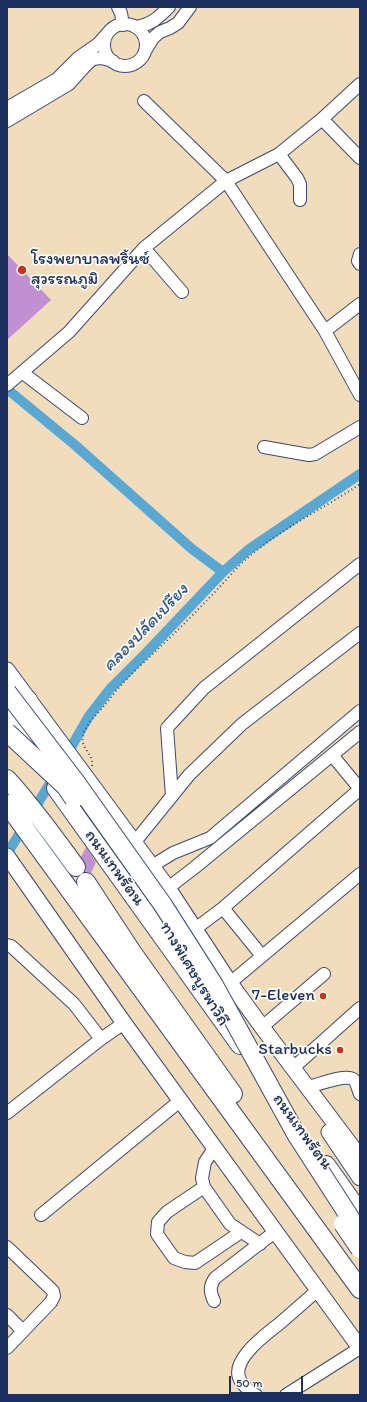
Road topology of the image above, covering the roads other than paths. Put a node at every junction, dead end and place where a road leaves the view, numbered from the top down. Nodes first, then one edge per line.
1 (118, 7) edge
2 (190, 7) edge
3 (166, 10) edge
4 (178, 22) junction
5 (123, 24) junction
6 (135, 27) junction
7 (108, 33) junction
8 (144, 53) junction
9 (113, 61) junction
10 (360, 84) edge
11 (144, 101) dead end
12 (7, 108) edge
13 (322, 119) junction
14 (7, 121) edge
15 (279, 154) junction
16 (360, 158) edge
17 (226, 181) junction
18 (300, 200) dead end
19 (144, 248) junction
20 (360, 254) edge
21 (360, 264) edge
22 (182, 292) dead end
23 (360, 304) edge
24 (325, 332) junction
25 (23, 372) junction
26 (7, 385) edge
27 (360, 395) edge
28 (82, 418) dead end
29 (360, 427) edge
30 (264, 447) dead end
31 (360, 564) edge
32 (360, 633) edge
33 (7, 670) edge
34 (7, 683) edge
35 (7, 692) edge
36 (28, 700) junction
37 (360, 711) edge
38 (7, 712) edge
39 (7, 719) edge
40 (7, 732) edge
41 (360, 732) edge
42 (332, 755) junction
43 (7, 779) edge
44 (61, 788) junction
45 (360, 789) edge
46 (172, 796) junction
47 (8, 804) edge
48 (134, 843) junction
49 (10, 860) edge
50 (152, 866) junction
51 (360, 874) edge
52 (168, 888) junction
53 (223, 908) junction
54 (194, 929) junction
55 (7, 945) edge
56 (262, 956) junction
57 (324, 974) dead end
58 (230, 983) junction
59 (360, 1008) edge
60 (124, 1023) junction
61 (262, 1027) junction
62 (101, 1039) junction
63 (293, 1068) junction
64 (307, 1087) junction
65 (360, 1094) edge
66 (182, 1100) junction
67 (7, 1113) edge
68 (215, 1146) junction
69 (360, 1157) edge
70 (360, 1178) edge
71 (204, 1187) junction
72 (360, 1214) edge
73 (41, 1215) dead end
74 (276, 1231) junction
75 (241, 1232) junction
76 (360, 1233) edge
77 (260, 1244) junction
78 (7, 1247) edge
79 (360, 1249) edge
80 (360, 1275) edge
81 (360, 1289) edge
82 (318, 1290) junction
83 (214, 1301) dead end
84 (333, 1309) junction
85 (7, 1315) edge
86 (23, 1331) junction
87 (360, 1338) edge
88 (7, 1348) edge
89 (360, 1348) edge
90 (256, 1395) edge
91 (286, 1395) edge

1 - 5 street
2 - 4 street
3 - 4 street
3 - 6 street
4 - 8 street
5 - 6 street
5 - 7 street
6 - 8 street
7 - 9 street
7 - 12 street
8 - 9 street
9 - 14 street
10 - 13 street
11 - 17 street
13 - 15 street
13 - 16 street
15 - 17 street
15 - 18 street
17 - 19 street
17 - 24 street
19 - 22 street
19 - 25 street
20 - 21 street
23 - 24 street
24 - 27 street
25 - 26 street
25 - 28 street
29 - 30 street
31 - 46 street
32 - 46 street
33 - 36 main road, ถนนเทพรัตน
34 - 36 highway
35 - 76 highway, bridge
36 - 48 main road, ถนนเทพรัตน
37 - 50 street
38 - 44 highway, ทางพิเศษบูรพาวิถี, bridge
39 - 44 highway, ถนนเทพรัตน, bridge
40 - 44 highway, bridge
41 - 42 street
42 - 45 street
42 - 52 street
43 - 80 highway, ทางพิเศษบูรพาวิถี
44 - 72 highway, ถนนเทพรัตน
44 - 79 highway, ทางพิเศษบูรพาวิถี, bridge
45 - 53 street
46 - 48 street
47 - 81 highway
48 - 50 main road, ถนนเทพรัตน
49 - 60 main road
50 - 52 main road, ถนนเทพรัตน
51 - 56 street
52 - 54 main road, ถนนเทพรัตน
53 - 54 street
53 - 56 street
54 - 58 main road, ถนนเทพรัตน
55 - 62 street
56 - 58 street
57 - 61 street
58 - 61 main road, ถนนเทพรัตน
59 - 63 street
60 - 62 street
60 - 66 main road
61 - 63 main road, ถนนเทพรัตน
62 - 67 street
63 - 64 main road, ถนนเทพรัตน
64 - 65 street
64 - 69 main road, ถนนเทพรัตน
64 - 70 main road
66 - 68 main road
66 - 73 street
68 - 71 street
68 - 74 main road
71 - 75 street
71 - 75 street
74 - 77 street
74 - 82 main road
75 - 77 street
77 - 83 street
78 - 86 street
82 - 84 main road
82 - 90 street
84 - 87 main road
84 - 89 main road
85 - 86 street
86 - 88 street
89 - 91 street

